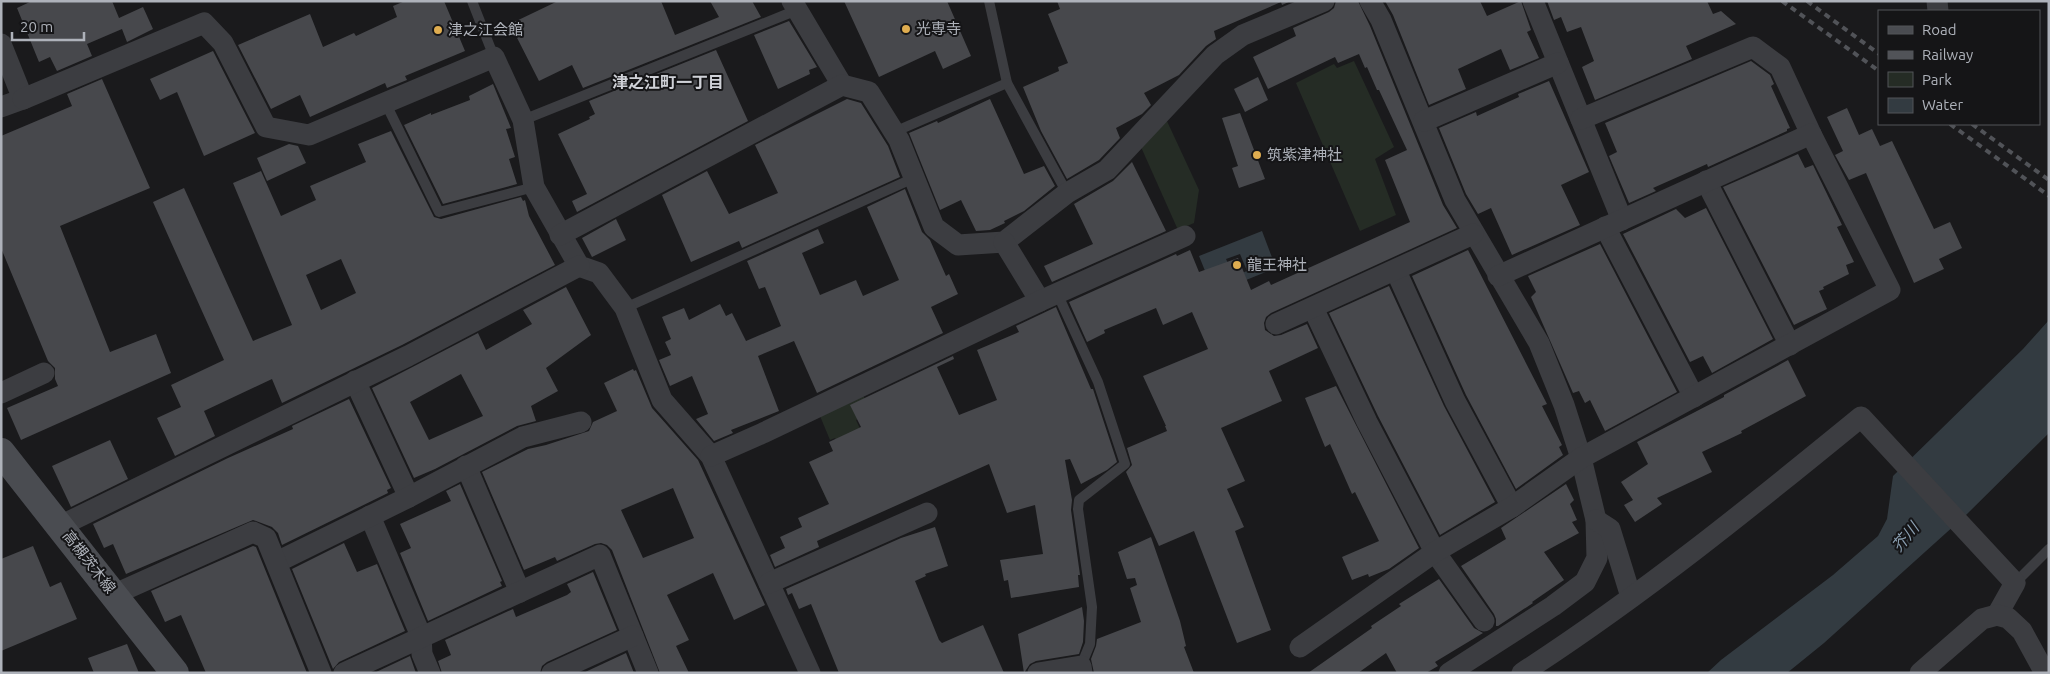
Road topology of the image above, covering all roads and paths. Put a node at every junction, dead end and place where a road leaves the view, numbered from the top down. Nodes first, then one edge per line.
1 (472, 1) edge
2 (989, 1) edge
3 (1324, 1) edge
4 (1370, 1) edge
5 (1533, 1) edge
6 (795, 6) edge
7 (1, 44) edge
8 (494, 57) junction
9 (1558, 63) junction
10 (1007, 83) junction
11 (842, 85) junction
12 (23, 99) junction
13 (386, 104) junction
14 (1, 107) edge
15 (1581, 119) junction
16 (523, 120) junction
17 (1424, 121) junction
18 (894, 132) junction
19 (1811, 134) junction
20 (914, 178) junction
21 (1706, 181) junction
22 (534, 187) junction
23 (1067, 193) junction
24 (1614, 223) junction
25 (1474, 234) junction
26 (560, 235) junction
27 (1185, 236) dead end
28 (1004, 242) junction
29 (579, 266) junction
30 (1396, 271) junction
31 (1498, 276) junction
32 (1048, 297) junction
33 (625, 308) junction
34 (1313, 308) junction
35 (1276, 324) dead end
36 (1790, 344) junction
37 (44, 374) dead end
38 (355, 382) junction
39 (1, 393) edge
40 (1694, 397) junction
41 (581, 422) dead end
42 (1, 452) edge
43 (711, 456) junction
44 (1581, 458) junction
45 (466, 466) junction
46 (409, 497) junction
47 (1512, 507) junction
48 (927, 513) dead end
49 (370, 516) junction
50 (1596, 520) junction
51 (60, 526) junction
52 (2049, 549) edge
53 (1435, 552) junction
54 (277, 562) junction
55 (2009, 577) junction
56 (769, 583) junction
57 (520, 592) junction
58 (115, 594) junction
59 (1631, 597) junction
60 (1997, 615) junction
61 (1484, 622) dead end
62 (421, 636) junction
63 (633, 636) junction
64 (1300, 647) dead end
65 (1081, 670) edge
66 (175, 673) edge
67 (321, 673) edge
68 (344, 673) edge
69 (430, 673) edge
70 (552, 673) edge
71 (648, 673) edge
72 (810, 673) edge
73 (1038, 673) edge
74 (1449, 673) edge
75 (1522, 673) edge
76 (1920, 673) edge
77 (2045, 673) edge

1 - 8 lane
2 - 10 lane
3 - 23 street
4 - 17 street
5 - 9 street
6 - 11 street
6 - 16 lane
7 - 12 street
8 - 13 street
8 - 16 street
9 - 15 street
9 - 17 street
10 - 18 lane
10 - 23 lane
11 - 18 street
11 - 26 street
12 - 13 street
12 - 14 street
13 - 22 lane
15 - 19 street
15 - 24 street
16 - 22 street
17 - 25 street
18 - 20 street
19 - 21 street
19 - 36 street
20 - 28 street
20 - 33 lane
21 - 24 street
21 - 36 street
22 - 26 street
23 - 28 street
24 - 31 street
24 - 40 street
25 - 30 street
25 - 31 street
26 - 29 street
27 - 32 street
28 - 32 street
29 - 33 street
29 - 38 street
30 - 34 street
30 - 47 street
31 - 44 street
32 - 43 street
32 - 65 lane
33 - 43 street
34 - 35 street
34 - 53 street
36 - 40 street
37 - 39 street
38 - 46 street
38 - 51 street
40 - 44 street
41 - 45 street
42 - 51 main road, 高槻茨木線
43 - 56 street
44 - 47 street
44 - 50 street
45 - 46 street
45 - 57 street
46 - 49 street
47 - 53 street
48 - 56 street
49 - 54 street
49 - 62 street
50 - 59 street
50 - 74 street
51 - 58 main road, 高槻茨木線
52 - 55 lane
53 - 61 street
53 - 64 street
54 - 58 street
54 - 67 street
55 - 59 street
55 - 60 street
56 - 72 street
57 - 62 street
57 - 63 street
58 - 66 main road, 高槻茨木線
59 - 75 street
60 - 76 street
60 - 77 street
62 - 68 street
62 - 69 street
63 - 70 street
63 - 71 street
65 - 73 street

